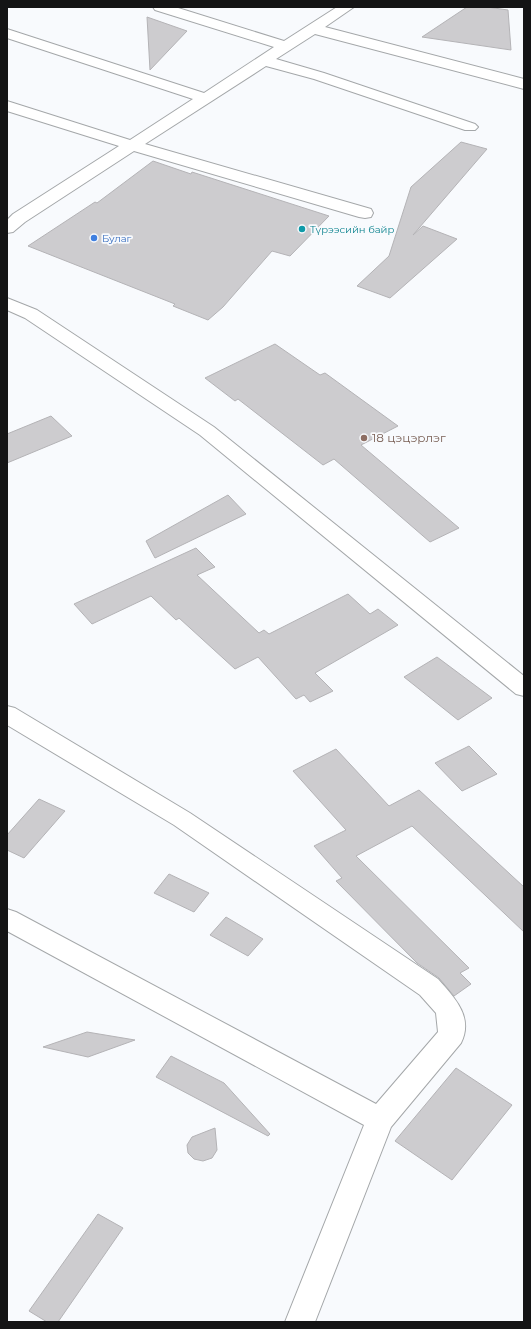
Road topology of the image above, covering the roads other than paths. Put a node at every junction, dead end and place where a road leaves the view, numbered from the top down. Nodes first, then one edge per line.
1 (160, 7) edge
2 (347, 7) edge
3 (314, 29) junction
4 (7, 33) edge
5 (285, 46) junction
6 (263, 60) junction
7 (524, 84) edge
8 (205, 98) junction
9 (7, 106) edge
10 (470, 128) dead end
11 (131, 146) junction
12 (365, 213) dead end
13 (11, 219) edge
14 (7, 303) edge
15 (524, 688) edge
16 (7, 714) edge
17 (7, 919) edge
18 (380, 1120) junction
19 (300, 1322) edge

1 - 5 street
2 - 3 street
3 - 5 street
3 - 7 street
4 - 8 street
5 - 6 street
6 - 8 street
6 - 10 street
8 - 11 street
9 - 11 street
11 - 12 street
11 - 13 street
14 - 15 street
16 - 18 street
17 - 18 street
18 - 19 street

